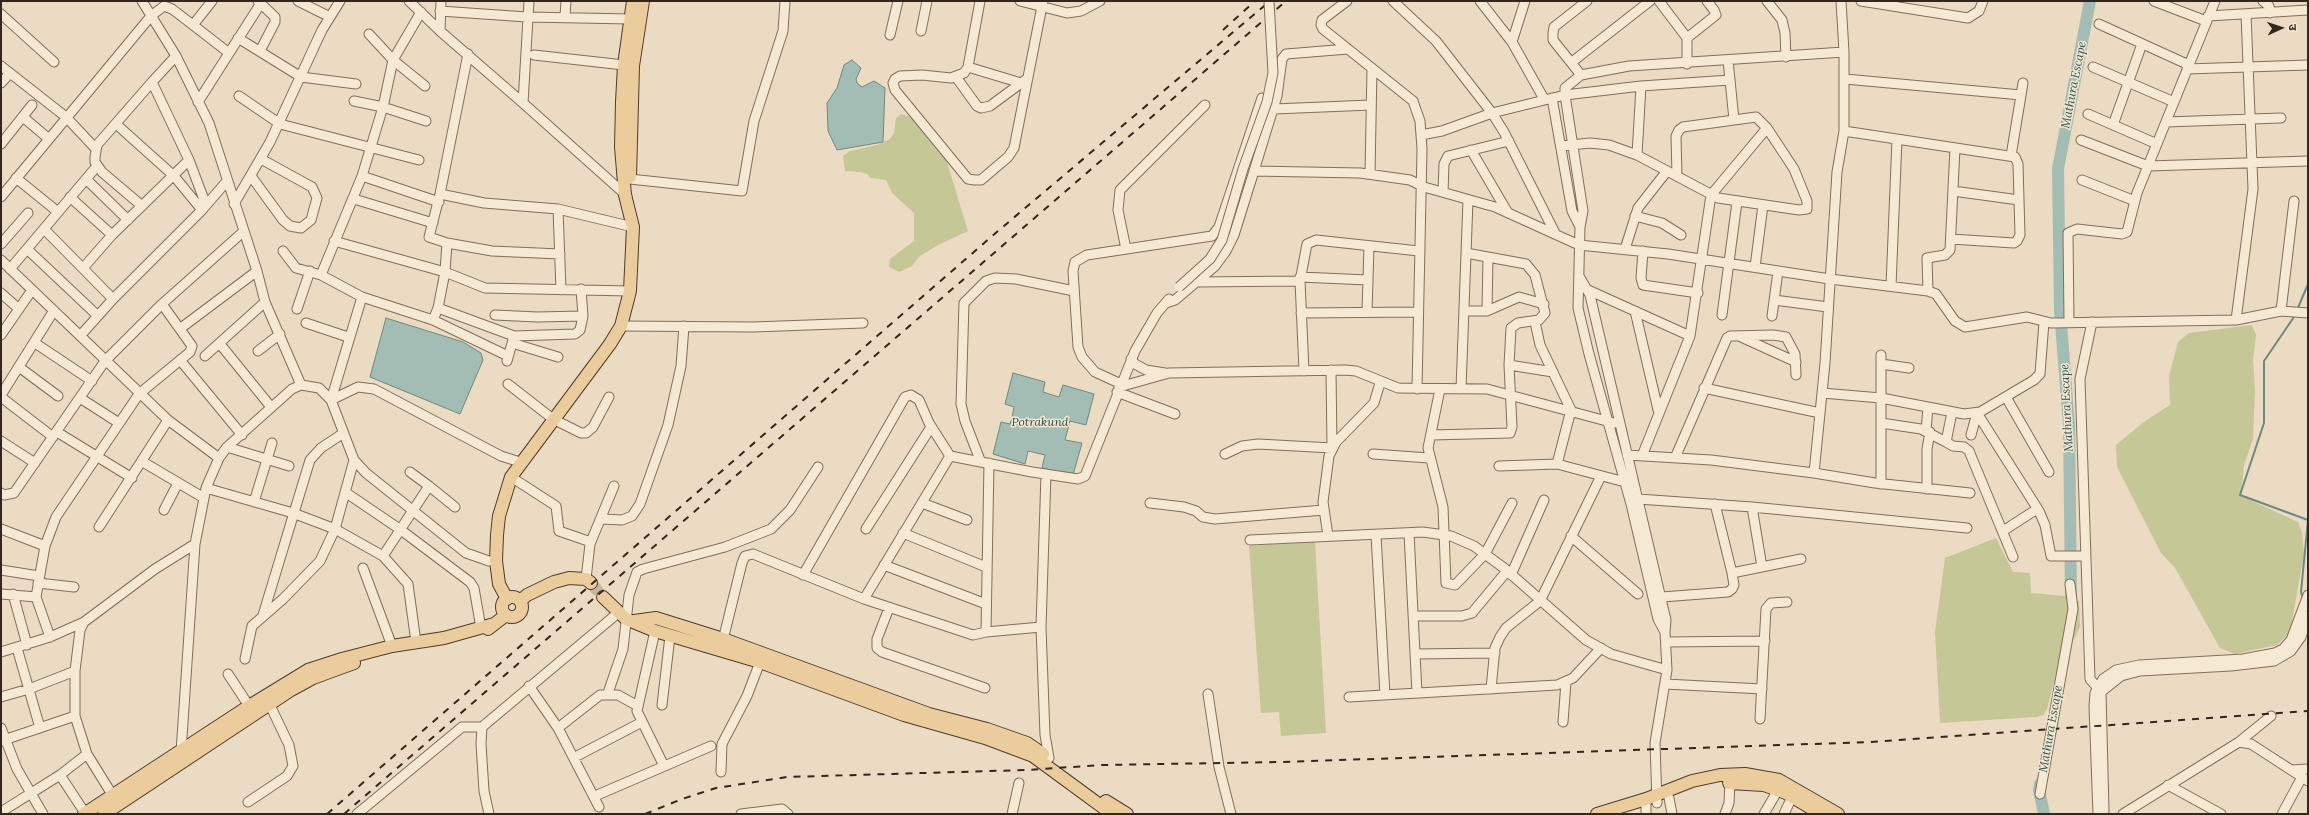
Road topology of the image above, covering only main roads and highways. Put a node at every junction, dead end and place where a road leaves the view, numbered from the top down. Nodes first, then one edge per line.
1 (633, 1) edge
2 (643, 1) edge
3 (628, 197) junction
4 (588, 581) tunnel mouth
5 (603, 597) tunnel mouth
6 (507, 599) junction
7 (520, 601) junction
8 (506, 615) junction
9 (626, 618) junction
10 (494, 624) junction
11 (1650, 804) edge
12 (84, 814) edge
13 (105, 814) edge
14 (1112, 814) edge
15 (1127, 814) edge
16 (1597, 814) edge
17 (1623, 814) edge
18 (1821, 814) edge
19 (1838, 814) edge

1 - 3 main road
2 - 3 main road
3 - 6 main road
4 - 7 main road
5 - 9 main road
6 - 7 main road
6 - 8 main road
7 - 8 main road
8 - 10 main road
9 - 14 main road
9 - 15 main road
10 - 12 main road
10 - 13 main road
11 - 16 main road
11 - 17 main road
11 - 18 main road
11 - 19 main road

